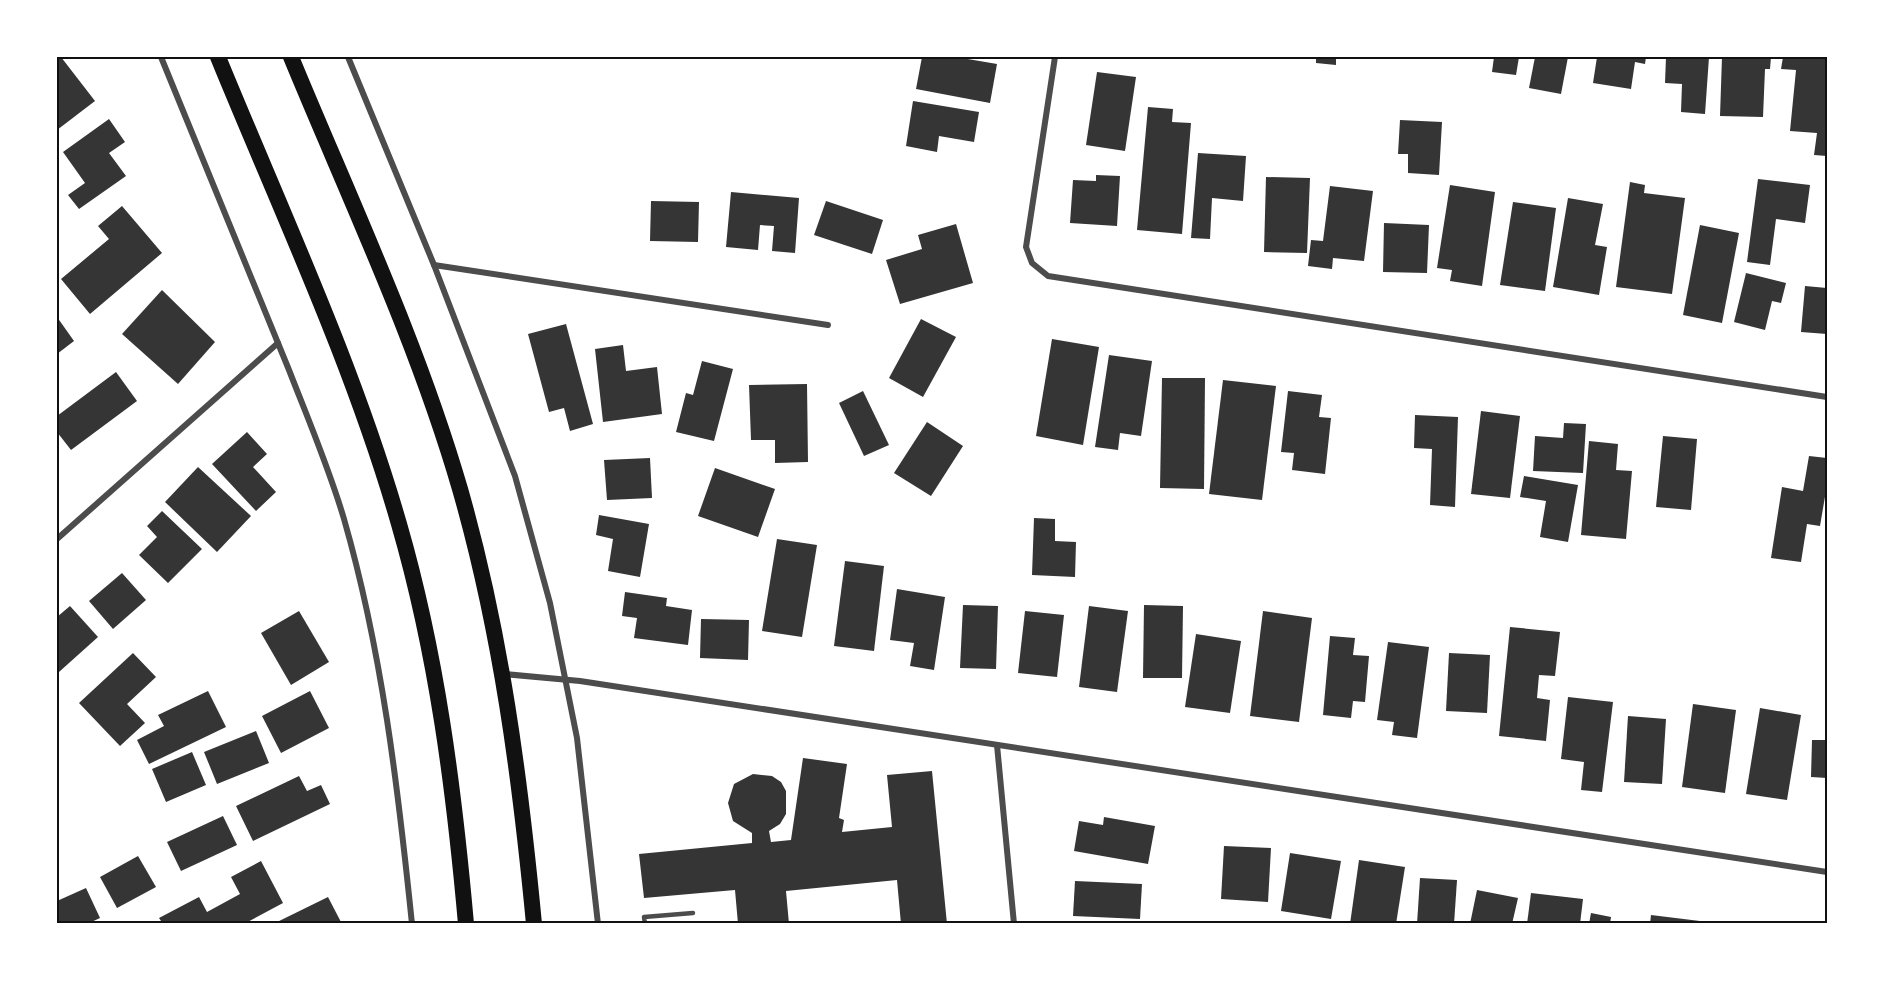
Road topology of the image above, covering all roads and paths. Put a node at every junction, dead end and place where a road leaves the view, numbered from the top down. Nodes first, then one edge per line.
1 (161, 57) edge
2 (218, 57) edge
3 (291, 57) edge
4 (348, 57) edge
5 (1055, 57) edge
6 (434, 265) junction
7 (828, 325) dead end
8 (278, 343) junction
9 (1827, 397) edge
10 (57, 539) edge
11 (503, 674) junction
12 (565, 679) junction
13 (997, 745) junction
14 (1827, 872) edge
15 (693, 913) dead end
16 (412, 924) edge
17 (466, 924) edge
18 (534, 924) edge
19 (598, 924) edge
20 (645, 924) edge
21 (1014, 924) edge

1 - 8 street
2 - 17 highway
3 - 11 highway
4 - 6 street
5 - 9 street
6 - 7 street
6 - 12 street
8 - 10 street
8 - 16 street
11 - 12 street
11 - 18 highway
12 - 13 street
12 - 19 street
13 - 14 street
13 - 21 street
15 - 20 lane

